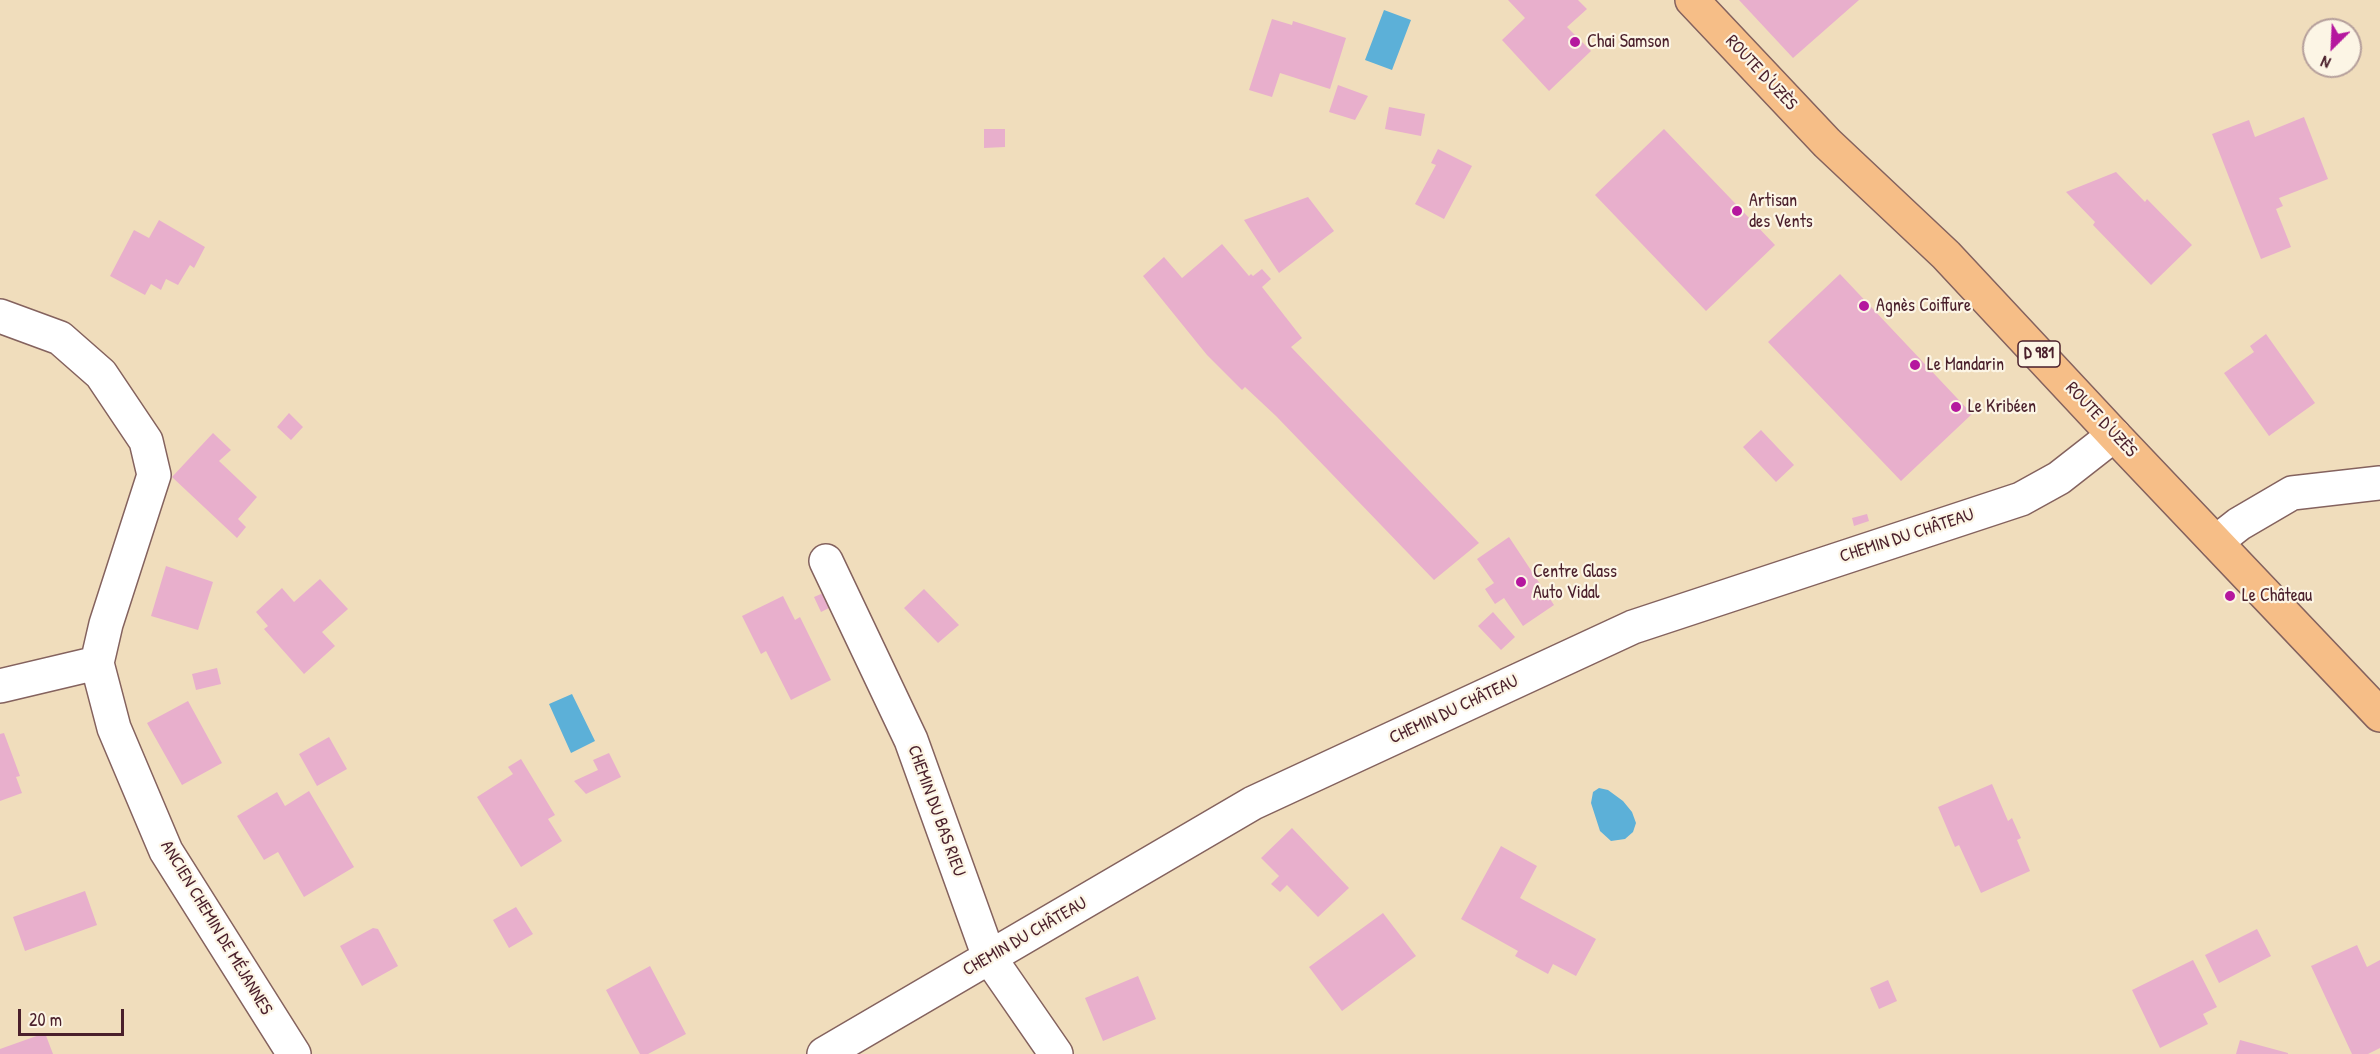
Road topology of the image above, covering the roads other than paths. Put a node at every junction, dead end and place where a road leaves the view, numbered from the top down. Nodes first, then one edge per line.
1 (1692, 0) edge
2 (0, 316) edge
3 (2114, 435) junction
4 (2380, 483) edge
5 (2216, 542) junction
6 (826, 561) dead end
7 (97, 663) junction
8 (0, 686) edge
9 (2380, 715) edge
10 (989, 957) junction
11 (294, 1054) edge
12 (825, 1054) edge
13 (1056, 1054) edge

1 - 3 main road, ROUTE D'UZÈS / D 981
2 - 7 street, ANCIEN CHEMIN DE MÉJANNES
3 - 5 main road, ROUTE D'UZÈS / D 981
3 - 10 street, CHEMIN DU CHÂTEAU
4 - 5 street
5 - 9 main road, ROUTE D'UZÈS / D 981
6 - 10 street, CHEMIN DU BAS RIEU
7 - 8 street
7 - 11 street, ANCIEN CHEMIN DE MÉJANNES
10 - 12 street, CHEMIN DU CHÂTEAU
10 - 13 street, CHEMIN DU BAS RIEU

